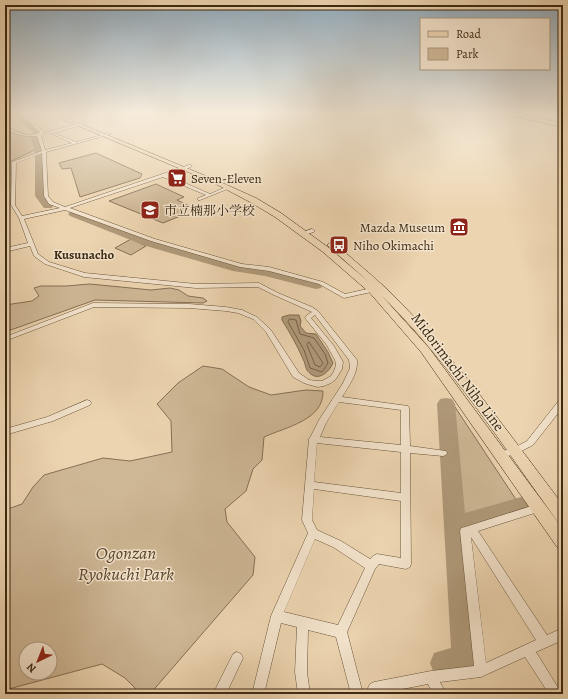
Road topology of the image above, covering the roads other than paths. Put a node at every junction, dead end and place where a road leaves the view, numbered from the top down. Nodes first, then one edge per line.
1 (39, 146) edge
2 (66, 146) edge
3 (134, 146) edge
4 (41, 152) junction
5 (187, 167) junction
6 (163, 175) junction
7 (228, 188) junction
8 (208, 195) junction
9 (200, 199) dead end
10 (66, 208) junction
11 (21, 218) junction
12 (307, 232) junction
13 (31, 244) junction
14 (5, 250) edge
15 (376, 289) junction
16 (316, 312) junction
17 (5, 339) edge
18 (338, 399) junction
19 (477, 400) junction
20 (563, 401) edge
21 (463, 402) junction
22 (87, 403) dead end
23 (5, 432) edge
24 (313, 439) junction
25 (406, 448) junction
26 (443, 452) dead end
27 (514, 452) junction
28 (499, 454) junction
29 (310, 485) junction
30 (404, 497) junction
31 (538, 508) junction
32 (563, 517) edge
33 (471, 529) junction
34 (313, 533) junction
35 (563, 542) edge
36 (371, 566) junction
37 (276, 616) junction
38 (303, 622) junction
39 (341, 632) junction
40 (563, 634) edge
41 (545, 643) junction
42 (527, 650) junction
43 (237, 658) dead end
44 (481, 670) junction
45 (431, 677) junction
46 (219, 694) edge
47 (258, 694) edge
48 (304, 694) edge
49 (357, 694) edge
50 (376, 694) edge
51 (440, 694) edge
52 (556, 694) edge

1 - 4 street
2 - 4 street
3 - 5 main road, Midorimachi Niho Line
4 - 10 street
4 - 11 street
5 - 6 street
5 - 7 main road, Midorimachi Niho Line
5 - 12 main road, Midorimachi Niho Line
6 - 8 street
6 - 10 street
7 - 8 street
7 - 12 main road, Midorimachi Niho Line
8 - 9 street
10 - 11 street
10 - 15 street
11 - 13 street
12 - 15 main road, Midorimachi Niho Line
13 - 14 street
13 - 16 street
15 - 19 main road, Midorimachi Niho Line
15 - 21 main road, Midorimachi Niho Line
16 - 17 street
16 - 18 street
18 - 24 street
18 - 25 street
19 - 21 street
19 - 27 main road, Midorimachi Niho Line
20 - 27 street
21 - 28 main road, Midorimachi Niho Line
22 - 23 street
24 - 25 street
24 - 29 street
25 - 26 street
25 - 30 street
27 - 28 street
27 - 32 main road, Midorimachi Niho Line
28 - 31 main road, Midorimachi Niho Line
29 - 30 street
29 - 34 street
30 - 36 street
31 - 33 street
31 - 35 main road, Midorimachi Niho Line
33 - 41 street
33 - 44 street
34 - 36 street
34 - 37 street
36 - 39 street
37 - 38 street
37 - 47 street
38 - 39 street
38 - 48 street
39 - 49 street
40 - 41 street
41 - 42 street
42 - 44 street
42 - 52 street
43 - 46 street
44 - 45 street
45 - 50 street
45 - 51 street

